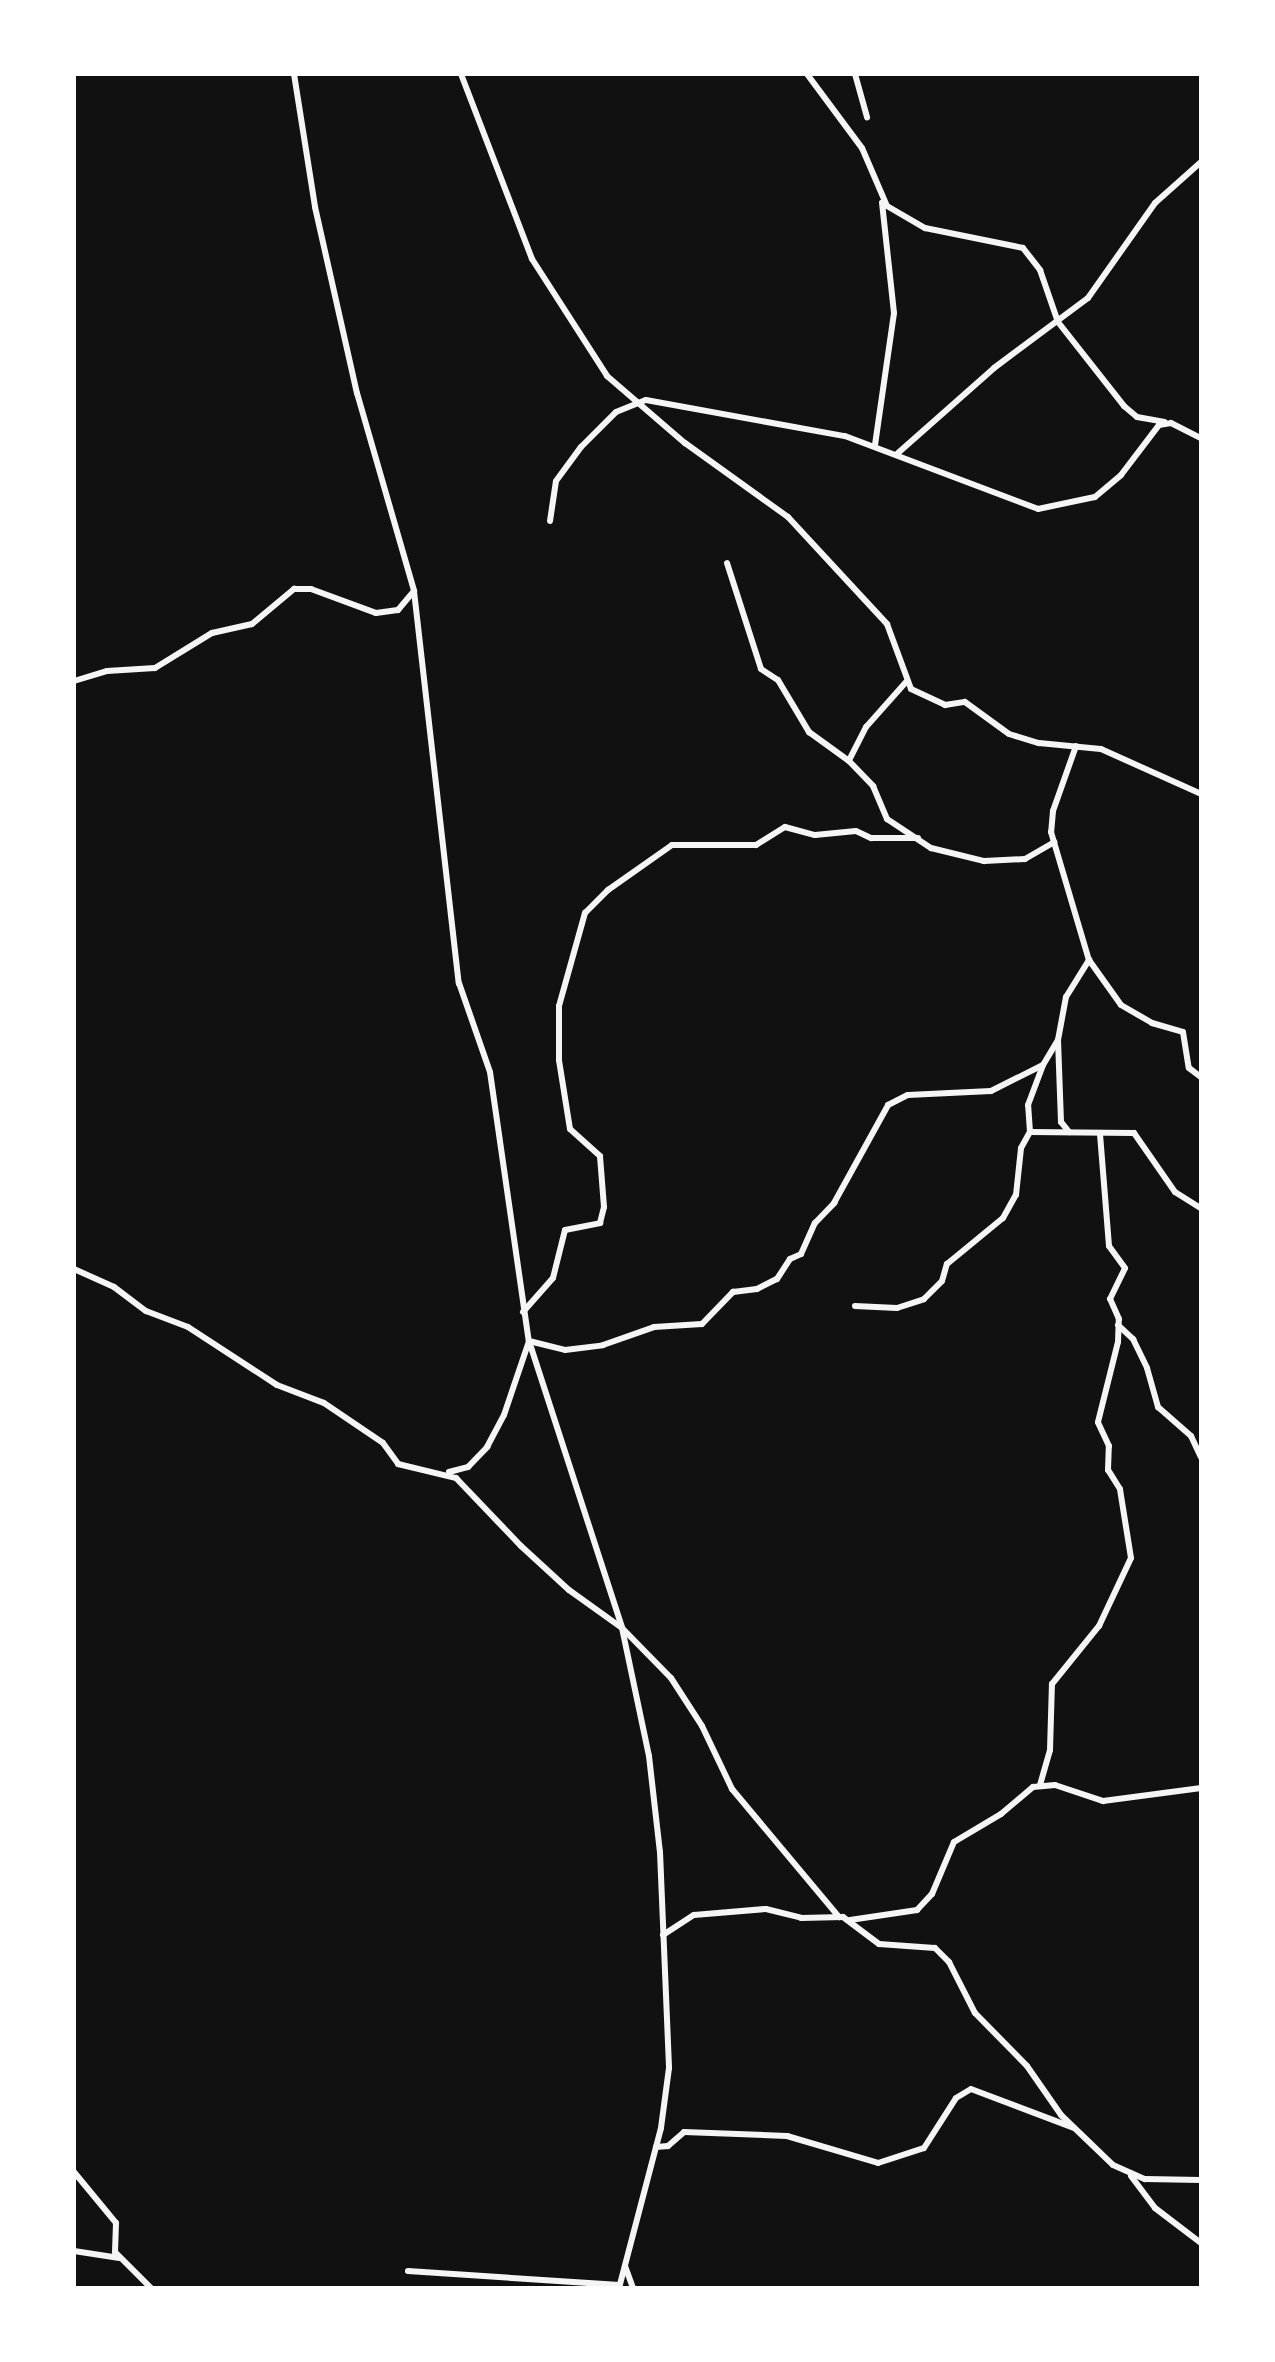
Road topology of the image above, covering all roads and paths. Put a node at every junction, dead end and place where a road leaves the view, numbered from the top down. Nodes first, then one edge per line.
1 (294, 74) edge
2 (461, 74) edge
3 (807, 74) edge
4 (855, 74) edge
5 (867, 117) dead end
6 (1201, 162) edge
7 (882, 199) junction
8 (1058, 322) junction
9 (633, 402) junction
10 (1165, 422) junction
11 (1186, 429) junction
12 (1201, 430) edge
13 (1201, 438) edge
14 (875, 445) junction
15 (898, 453) junction
16 (550, 521) dead end
17 (727, 563) dead end
18 (414, 591) junction
19 (74, 681) edge
20 (906, 682) junction
21 (1076, 746) junction
22 (849, 761) junction
23 (1201, 794) edge
24 (918, 838) junction
25 (1054, 842) junction
26 (1089, 960) junction
27 (1058, 1040) junction
28 (1043, 1065) junction
29 (1201, 1077) edge
30 (1030, 1132) junction
31 (1069, 1132) junction
32 (1100, 1133) junction
33 (1201, 1208) edge
34 (74, 1269) edge
35 (855, 1306) dead end
36 (523, 1312) junction
37 (1118, 1325) junction
38 (529, 1341) junction
39 (1201, 1457) edge
40 (449, 1472) junction
41 (622, 1628) junction
42 (1040, 1785) junction
43 (1201, 1788) edge
44 (839, 1917) junction
45 (850, 1920) junction
46 (663, 1935) junction
47 (1078, 2130) junction
48 (656, 2147) junction
49 (74, 2172) edge
50 (1131, 2176) junction
51 (1201, 2180) edge
52 (1201, 2243) edge
53 (74, 2251) edge
54 (119, 2258) junction
55 (625, 2266) junction
56 (408, 2271) dead end
57 (620, 2286) edge
58 (151, 2288) edge
59 (633, 2288) edge

1 - 18 street
2 - 9 street
3 - 7 street
4 - 5 street
6 - 8 street
7 - 8 street
7 - 14 street
8 - 10 street
8 - 15 street
9 - 14 street
9 - 16 street
9 - 20 street
10 - 11 street
10 - 15 street
11 - 12 street
11 - 13 street
14 - 15 street
17 - 22 street
18 - 19 street
18 - 36 street
20 - 21 street
20 - 22 street
21 - 23 street
21 - 25 street
22 - 24 street
24 - 25 street
24 - 36 street
25 - 26 street
26 - 27 street
26 - 29 street
27 - 28 street
27 - 31 street
28 - 30 street
28 - 38 street
30 - 31 street
30 - 35 street
31 - 32 street
32 - 33 street
32 - 37 street
34 - 40 street
36 - 38 street
37 - 39 street
37 - 42 street
38 - 40 street
38 - 41 street
40 - 41 street
41 - 44 street
41 - 46 street
42 - 43 street
42 - 45 street
44 - 45 street
44 - 46 street
45 - 47 street
46 - 48 street
47 - 48 street
47 - 50 street
48 - 55 street
49 - 54 street
50 - 51 street
50 - 52 street
53 - 54 street
54 - 58 street
55 - 57 street
55 - 59 street
56 - 57 street

